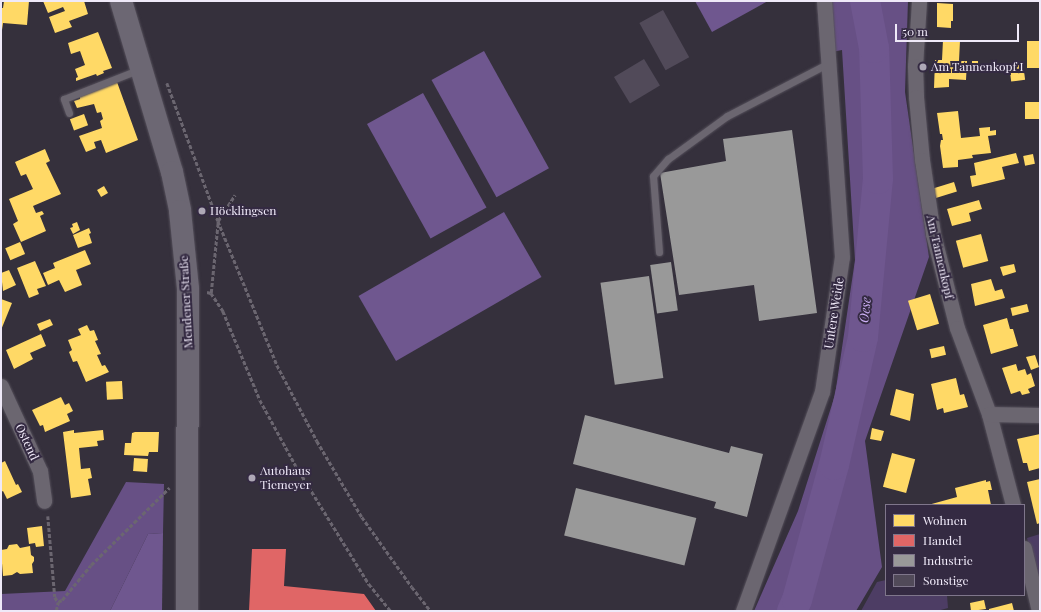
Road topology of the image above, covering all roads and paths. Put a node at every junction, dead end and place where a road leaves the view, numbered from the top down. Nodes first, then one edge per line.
1 (121, 1) edge
2 (824, 1) edge
3 (919, 1) edge
4 (829, 63) junction
5 (142, 68) junction
6 (164, 75) dead end
7 (69, 113) dead end
8 (235, 195) dead end
9 (218, 221) junction
10 (659, 252) dead end
11 (188, 289) junction
12 (211, 293) junction
13 (1, 386) edge
14 (989, 414) junction
15 (1040, 415) edge
16 (189, 468) junction
17 (44, 501) joint
18 (1013, 504) edge
19 (1025, 552) edge
20 (58, 602) junction
21 (56, 611) edge
22 (187, 611) edge
23 (391, 611) edge
24 (431, 611) edge
25 (743, 611) edge
26 (1039, 611) edge

1 - 5 main road, Mendener Straße
2 - 4 street, Untere Weide
3 - 14 street, Am Tannenkopf
4 - 10 lane
4 - 25 street, Untere Weide
5 - 7 lane
5 - 11 main road, Mendener Straße
6 - 9 path
8 - 9 path
9 - 12 path
9 - 24 path
11 - 12 path
11 - 16 main road, Mendener Straße
12 - 23 path
13 - 17 street, Ostend
14 - 15 street
14 - 18 street, Am Tannenkopf
16 - 20 path
16 - 22 main road, Mendener Straße
17 - 20 path
19 - 26 street
20 - 21 path

